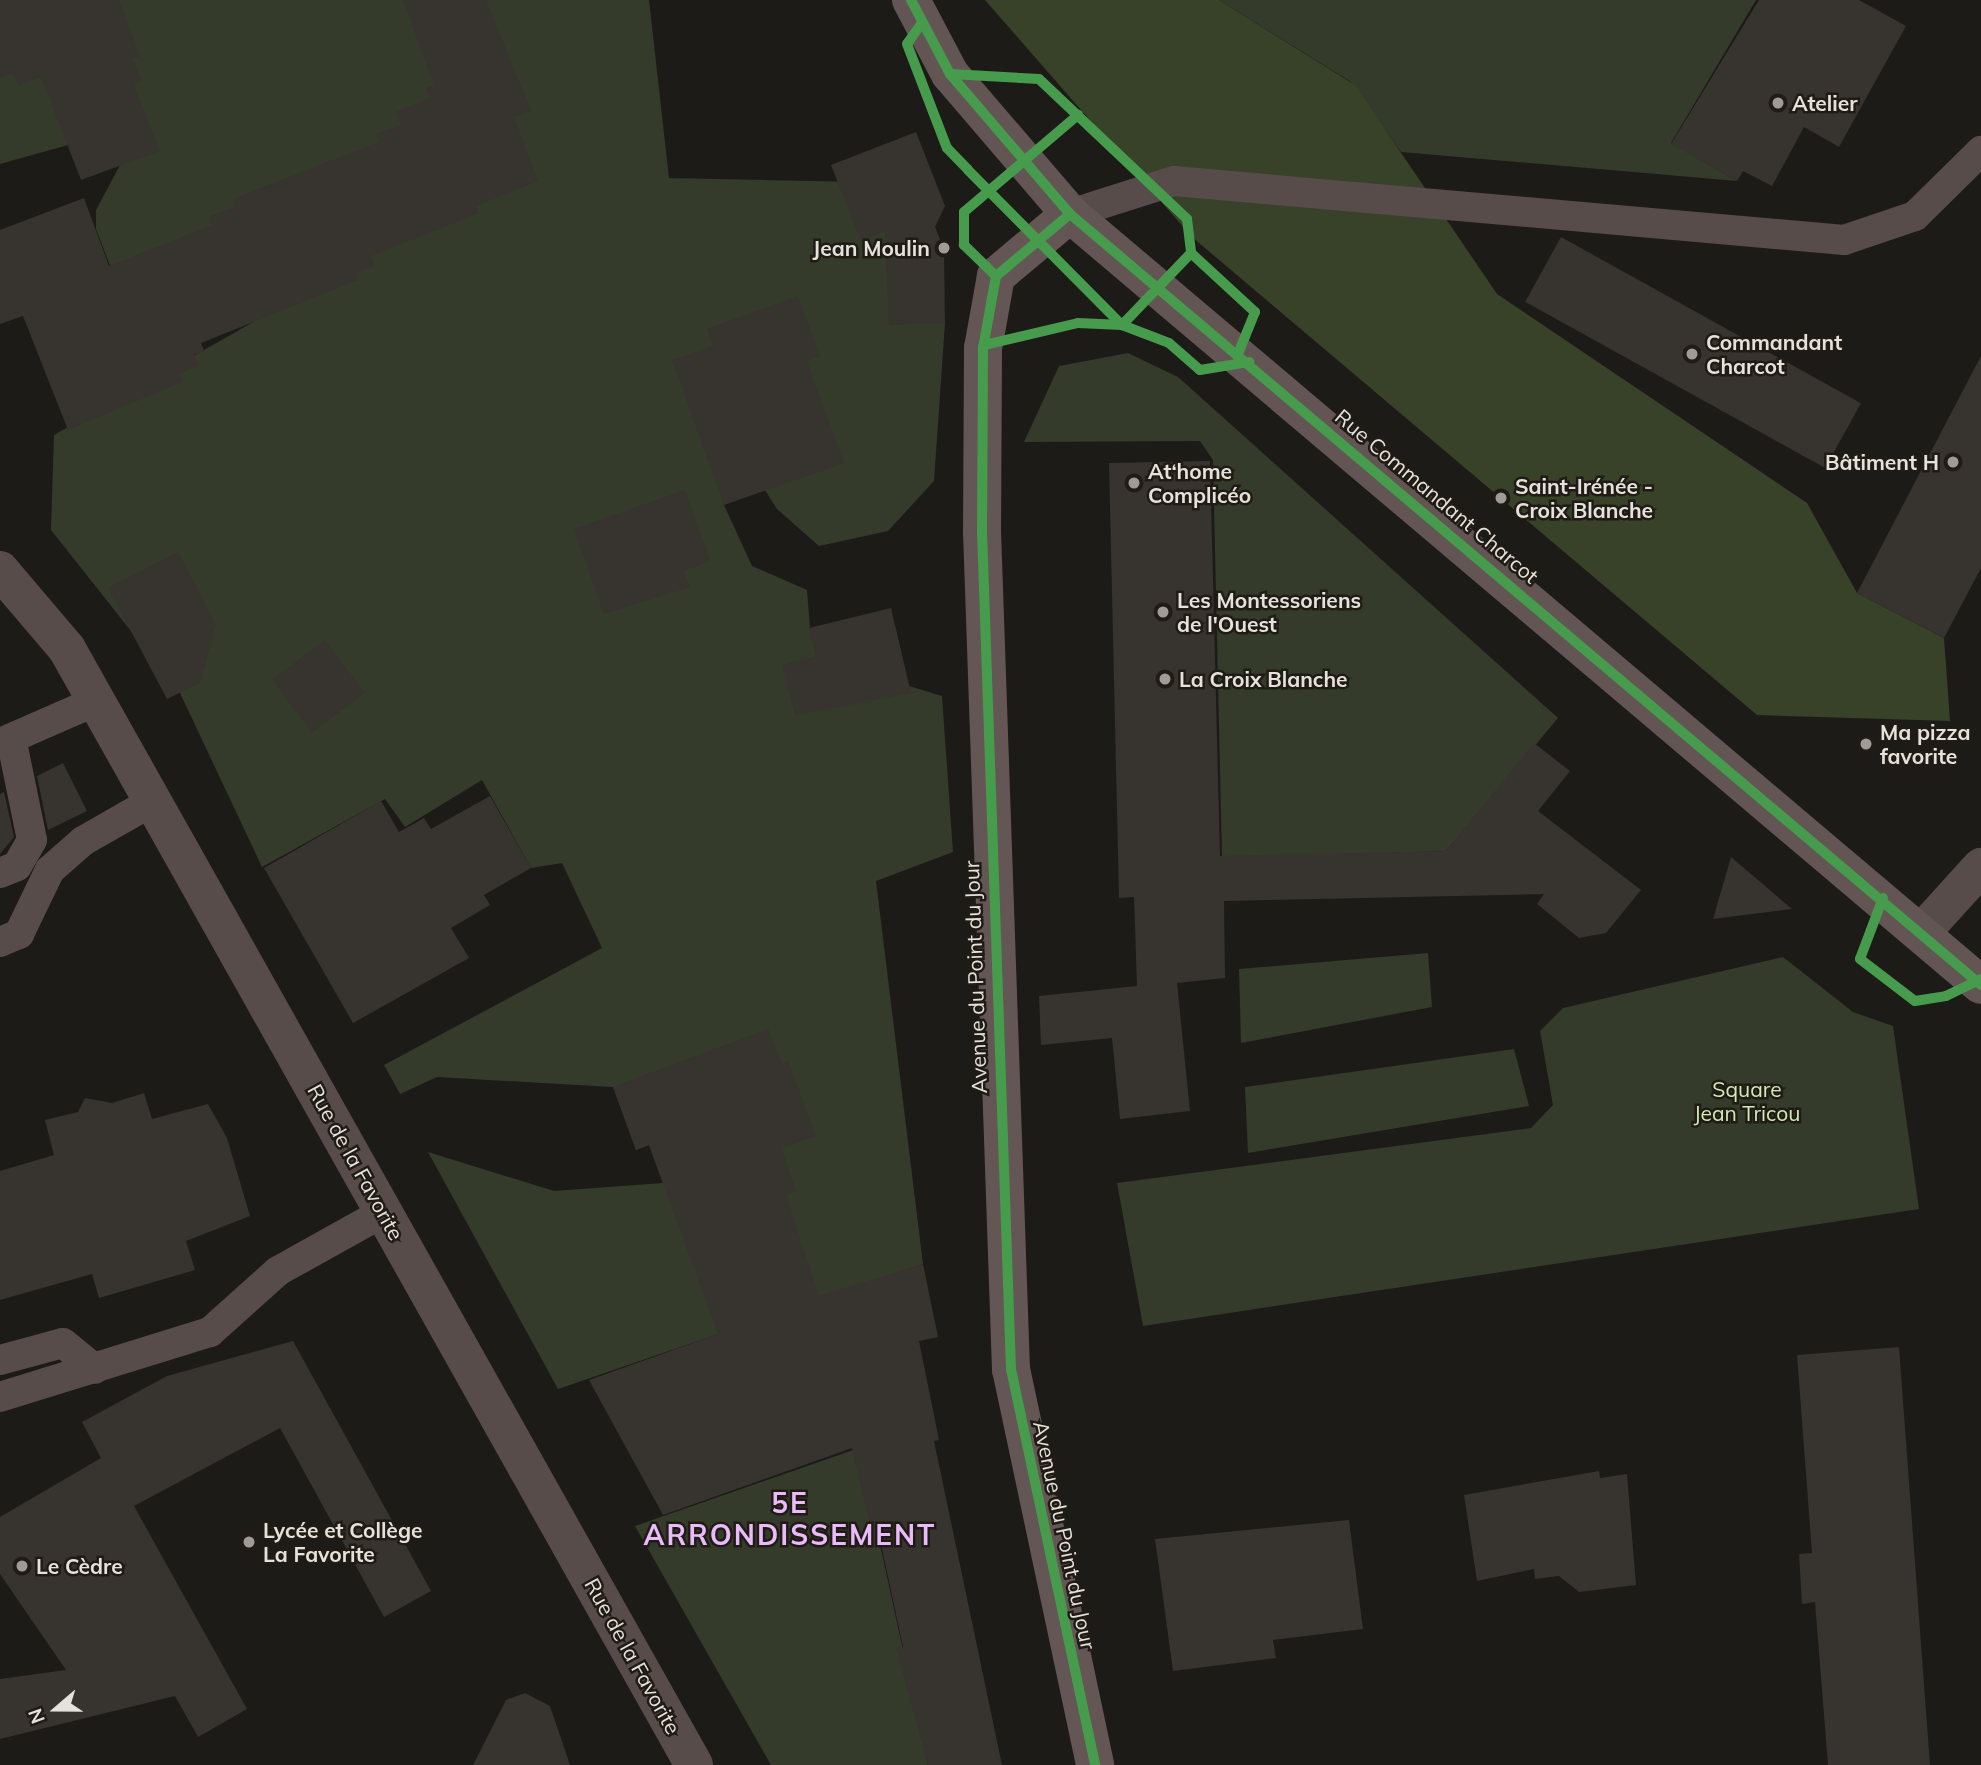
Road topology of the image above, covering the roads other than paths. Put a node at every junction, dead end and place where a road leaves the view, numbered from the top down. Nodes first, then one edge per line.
1 (911, 0) edge
2 (1981, 151) edge
3 (1070, 214) junction
4 (0, 570) edge
5 (96, 701) junction
6 (6, 740) edge
7 (153, 801) junction
8 (1981, 867) edge
9 (0, 873) edge
10 (1922, 932) junction
11 (0, 942) edge
12 (1981, 985) edge
13 (384, 1212) junction
14 (0, 1360) edge
15 (95, 1369) junction
16 (0, 1397) edge
17 (694, 1765) edge
18 (1095, 1765) edge

1 - 3 main road, Rue Commandant Charcot
2 - 3 lane
3 - 10 main road, Rue Commandant Charcot
3 - 18 main road, Avenue du Point du Jour
4 - 5 street, Rue de la Favorite
5 - 6 lane
5 - 7 street, Rue de la Favorite
6 - 9 lane
7 - 11 lane
7 - 13 street, Rue de la Favorite
8 - 10 street
10 - 12 main road, Rue Commandant Charcot
13 - 15 lane
13 - 17 street, Rue de la Favorite
14 - 15 lane
15 - 16 lane

